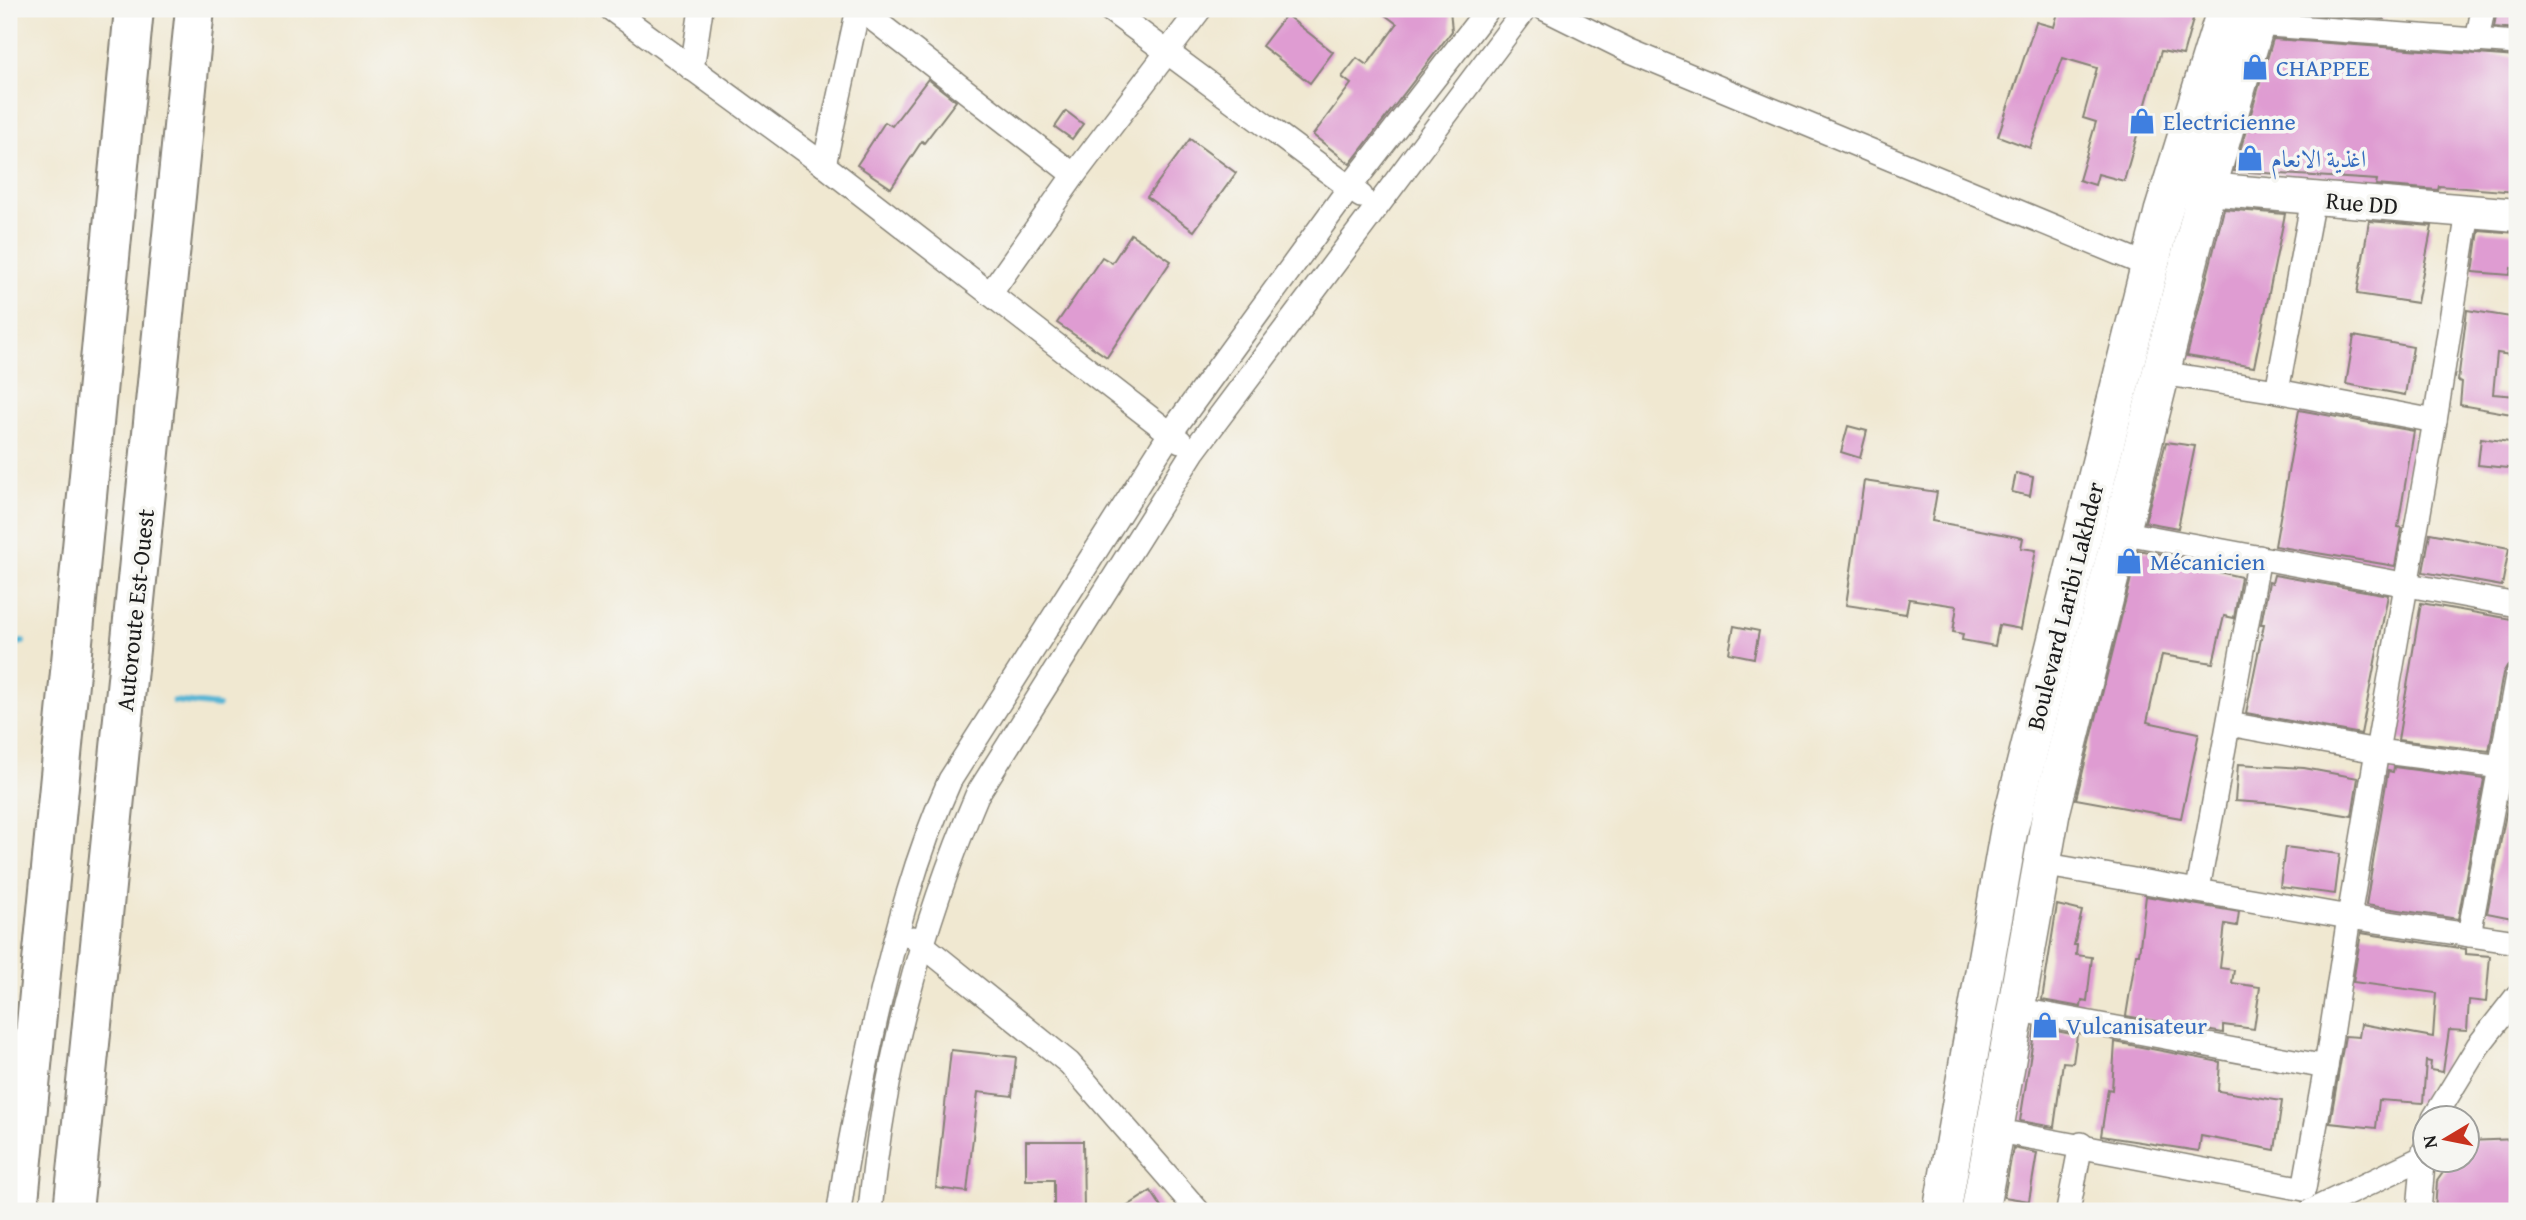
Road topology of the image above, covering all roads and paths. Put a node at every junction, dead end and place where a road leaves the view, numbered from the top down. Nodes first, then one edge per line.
1 (134, 9) edge
2 (195, 9) edge
3 (611, 9) edge
4 (701, 9) edge
5 (859, 9) edge
6 (1109, 9) edge
7 (1200, 9) edge
8 (1488, 9) edge
9 (1496, 9) edge
10 (2483, 9) edge
11 (1534, 10) edge
12 (2247, 14) edge
13 (2477, 41) junction
14 (2517, 43) edge
15 (1166, 53) junction
16 (692, 69) junction
17 (824, 165) junction
18 (1073, 175) junction
19 (2172, 181) junction
20 (1350, 187) junction
21 (2207, 188) junction
22 (2313, 199) junction
23 (1375, 206) junction
24 (2468, 212) junction
25 (2517, 215) edge
26 (2149, 265) junction
27 (990, 295) junction
28 (2161, 373) junction
29 (2277, 391) junction
30 (2435, 422) junction
31 (1170, 434) junction
32 (1193, 452) junction
33 (2120, 532) junction
34 (2259, 557) junction
35 (2407, 584) junction
36 (2517, 604) edge
37 (2517, 676) edge
38 (2229, 724) junction
39 (2377, 751) junction
40 (2508, 768) edge
41 (2041, 864) junction
42 (2198, 889) junction
43 (2349, 917) junction
44 (897, 929) junction
45 (2469, 935) junction
46 (2517, 942) edge
47 (923, 944) junction
48 (2517, 996) edge
49 (2015, 1009) junction
50 (2326, 1067) junction
51 (2443, 1104) edge
52 (1993, 1130) junction
53 (2081, 1144) junction
54 (2410, 1161) edge
55 (2422, 1174) edge
56 (18, 1211) edge
57 (73, 1211) edge
58 (839, 1211) edge
59 (870, 1211) edge
60 (1198, 1211) edge
61 (1942, 1211) edge
62 (1980, 1211) edge
63 (2068, 1211) edge
64 (2311, 1211) edge
65 (2419, 1211) edge

1 - 56 highway
2 - 57 highway, Autoroute Est-Ouest
3 - 16 street
4 - 16 street
5 - 17 street
5 - 18 street
6 - 15 street
7 - 15 street
8 - 20 street
9 - 11 street
10 - 13 street
11 - 23 street
11 - 26 street
12 - 13 street
12 - 19 main road, Boulevard Laribi Lakhder
12 - 21 main road, Boulevard Laribi Lakhder
13 - 14 street
15 - 18 street
15 - 20 street
16 - 17 street
17 - 27 street
18 - 27 street
19 - 21 main road
19 - 26 main road, Boulevard Laribi Lakhder
20 - 23 street
20 - 31 street
21 - 22 street, Rue DD
21 - 28 main road, Boulevard Laribi Lakhder
22 - 24 street, Rue DD
22 - 29 street
23 - 32 street
24 - 25 street, Rue DD
24 - 30 street
26 - 61 main road, Boulevard Laribi Lakhder
27 - 31 street
28 - 29 street
28 - 33 main road, Boulevard Laribi Lakhder
29 - 30 street
30 - 35 street
31 - 32 street
31 - 44 street
32 - 47 street
33 - 34 street
33 - 41 main road, Boulevard Laribi Lakhder
34 - 35 street
34 - 38 street
35 - 36 street
35 - 39 street
37 - 40 street
38 - 39 street
38 - 42 street
39 - 40 street
39 - 43 street
40 - 45 street
41 - 42 street
41 - 49 main road, Boulevard Laribi Lakhder
42 - 43 street
43 - 45 street
43 - 50 street
44 - 47 street
44 - 58 street
45 - 46 street
47 - 59 street
47 - 60 street
48 - 51 street
49 - 50 street
49 - 52 main road, Boulevard Laribi Lakhder
50 - 53 street
52 - 53 street
52 - 62 main road, Boulevard Laribi Lakhder
53 - 63 street
54 - 64 street
55 - 65 street

